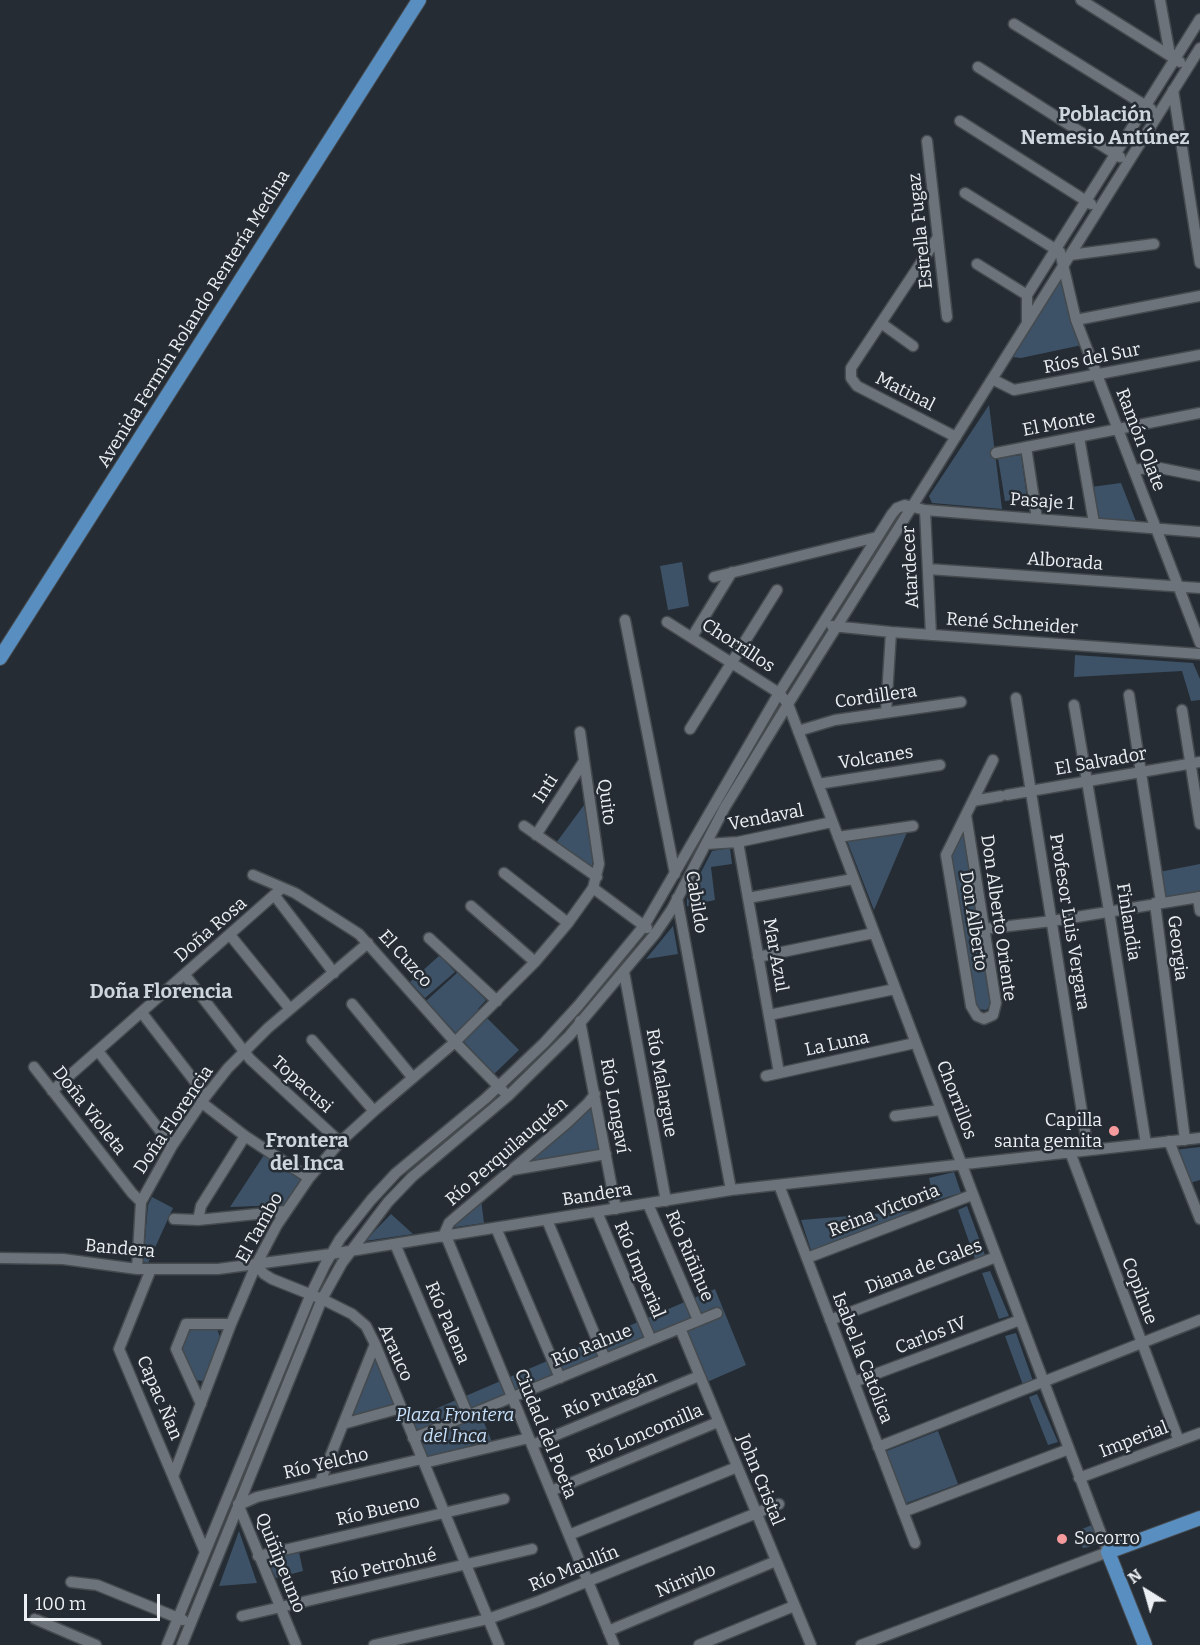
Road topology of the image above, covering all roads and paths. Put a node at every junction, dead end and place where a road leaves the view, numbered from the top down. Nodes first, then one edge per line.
1 (418, 0) edge
2 (1080, 0) edge
3 (1160, 0) edge
4 (1200, 19) edge
5 (1014, 24) dead end
6 (1200, 48) edge
7 (1173, 57) junction
8 (1188, 67) junction
9 (978, 68) dead end
10 (1173, 90) junction
11 (1146, 106) junction
12 (1158, 114) junction
13 (960, 121) dead end
14 (927, 141) dead end
15 (1116, 154) junction
16 (1128, 162) junction
17 (965, 193) dead end
18 (1086, 201) junction
19 (1099, 209) junction
20 (938, 237) junction
21 (1154, 244) dead end
22 (1055, 249) junction
23 (1067, 260) junction
24 (1200, 263) edge
25 (978, 264) dead end
26 (1029, 291) junction
27 (1045, 296) junction
28 (1200, 296) edge
29 (947, 317) dead end
30 (1076, 320) junction
31 (881, 323) junction
32 (1027, 323) junction
33 (913, 345) dead end
34 (1200, 355) edge
35 (1097, 374) junction
36 (992, 379) junction
37 (1200, 413) edge
38 (1118, 429) junction
39 (956, 437) junction
40 (1079, 437) junction
41 (1026, 447) junction
42 (996, 453) dead end
43 (1134, 470) junction
44 (1200, 476) edge
45 (913, 506) junction
46 (925, 510) junction
47 (1037, 519) junction
48 (1094, 523) junction
49 (1156, 528) junction
50 (1200, 532) edge
51 (877, 537) junction
52 (928, 569) junction
53 (732, 572) junction
54 (714, 577) dead end
55 (1179, 587) junction
56 (1200, 588) edge
57 (777, 590) dead end
58 (625, 620) dead end
59 (668, 622) dead end
60 (822, 626) junction
61 (837, 626) junction
62 (891, 633) junction
63 (931, 635) junction
64 (692, 638) junction
65 (1200, 643) edge
66 (1200, 654) edge
67 (0, 658) edge
68 (731, 663) junction
69 (779, 693) junction
70 (1129, 695) dead end
71 (1016, 699) dead end
72 (961, 702) dead end
73 (788, 704) junction
74 (1074, 705) dead end
75 (1182, 710) dead end
76 (885, 712) junction
77 (690, 729) dead end
78 (798, 731) junction
79 (580, 732) dead end
80 (993, 760) dead end
81 (584, 761) junction
82 (1195, 763) edge
83 (940, 765) dead end
84 (1140, 772) junction
85 (1087, 782) junction
86 (818, 784) junction
87 (1032, 791) junction
88 (973, 801) junction
89 (966, 815) junction
90 (832, 822) junction
91 (1200, 824) edge
92 (524, 826) dead end
93 (913, 826) dead end
94 (536, 835) junction
95 (838, 837) junction
96 (738, 842) junction
97 (706, 844) junction
98 (504, 873) dead end
99 (675, 874) junction
100 (253, 875) dead end
101 (597, 877) junction
102 (854, 879) junction
103 (593, 888) junction
104 (279, 892) junction
105 (1199, 897) edge
106 (748, 898) junction
107 (678, 899) junction
108 (1158, 903) junction
109 (471, 906) dead end
110 (1109, 911) junction
111 (1200, 911) edge
112 (1053, 921) junction
113 (568, 923) junction
114 (644, 926) junction
115 (984, 929) junction
116 (874, 933) junction
117 (655, 934) junction
118 (230, 935) junction
119 (429, 938) dead end
120 (368, 943) junction
121 (758, 957) junction
122 (535, 963) junction
123 (624, 972) junction
124 (334, 973) junction
125 (184, 975) junction
126 (895, 989) junction
127 (497, 1001) junction
128 (352, 1004) dead end
129 (290, 1009) junction
130 (573, 1012) junction
131 (142, 1013) junction
132 (769, 1015) junction
133 (984, 1019) joint
134 (582, 1023) junction
135 (312, 1040) dead end
136 (455, 1041) junction
137 (915, 1043) junction
138 (98, 1051) junction
139 (244, 1051) junction
140 (34, 1068) dead end
141 (779, 1073) junction
142 (766, 1076) dead end
143 (413, 1078) junction
144 (498, 1086) junction
145 (52, 1091) junction
146 (595, 1094) junction
147 (508, 1096) junction
148 (204, 1099) junction
149 (940, 1110) junction
150 (374, 1111) junction
151 (895, 1116) dead end
152 (245, 1136) junction
153 (1200, 1138) edge
154 (1185, 1140) junction
155 (1169, 1141) junction
156 (340, 1142) junction
157 (1146, 1144) junction
158 (172, 1146) junction
159 (1088, 1150) junction
160 (1070, 1152) junction
161 (606, 1154) junction
162 (961, 1165) junction
163 (512, 1170) junction
164 (309, 1178) junction
165 (779, 1185) junction
166 (731, 1190) junction
167 (972, 1195) junction
168 (666, 1201) junction
169 (141, 1202) junction
170 (648, 1204) junction
171 (616, 1209) junction
172 (286, 1211) junction
173 (597, 1212) junction
174 (174, 1219) dead end
175 (1200, 1219) edge
176 (198, 1220) junction
177 (547, 1220) junction
178 (496, 1228) junction
179 (445, 1236) junction
180 (395, 1244) junction
181 (350, 1251) junction
182 (331, 1254) junction
183 (996, 1257) junction
184 (0, 1258) edge
185 (807, 1258) junction
186 (256, 1265) junction
187 (137, 1269) junction
188 (151, 1269) junction
189 (311, 1294) junction
190 (322, 1299) junction
191 (717, 1313) dead end
192 (698, 1320) junction
193 (830, 1320) junction
194 (1020, 1320) junction
195 (1200, 1320) edge
196 (231, 1324) junction
197 (680, 1328) junction
198 (651, 1340) junction
199 (1142, 1343) junction
200 (375, 1344) junction
201 (605, 1359) junction
202 (699, 1376) junction
203 (560, 1378) junction
204 (854, 1382) junction
205 (1043, 1383) junction
206 (513, 1397) junction
207 (201, 1404) junction
208 (401, 1408) junction
209 (468, 1415) junction
210 (718, 1422) junction
211 (343, 1424) junction
212 (1200, 1433) edge
213 (413, 1438) junction
214 (531, 1441) junction
215 (1179, 1441) junction
216 (878, 1447) junction
217 (1069, 1449) junction
218 (423, 1461) junction
219 (737, 1467) junction
220 (174, 1474) junction
221 (1080, 1478) junction
222 (320, 1482) junction
223 (551, 1491) junction
224 (504, 1499) dead end
225 (227, 1500) junction
226 (779, 1504) dead end
227 (239, 1505) junction
228 (903, 1512) junction
229 (444, 1513) junction
230 (756, 1513) junction
231 (1200, 1518) edge
232 (569, 1535) junction
233 (915, 1543) dead end
234 (532, 1549) dead end
235 (205, 1552) junction
236 (1108, 1552) junction
237 (258, 1556) junction
238 (776, 1561) junction
239 (466, 1565) junction
240 (71, 1582) dead end
241 (588, 1582) junction
242 (794, 1606) junction
243 (280, 1608) junction
244 (242, 1616) dead end
245 (178, 1618) junction
246 (35, 1619) dead end
247 (488, 1619) junction
248 (191, 1623) junction
249 (608, 1631) junction
250 (96, 1645) edge
251 (167, 1645) edge
252 (182, 1645) edge
253 (296, 1645) edge
254 (374, 1645) edge
255 (499, 1645) edge
256 (614, 1645) edge
257 (699, 1645) edge
258 (811, 1645) edge
259 (861, 1645) edge
260 (1145, 1645) edge

1 - 67 main road, Avenida Fermín Rolando Rentería Medina
2 - 7 street
3 - 7 street
4 - 7 street
5 - 11 street
6 - 8 street
7 - 8 street
7 - 11 street
8 - 10 street
9 - 15 street
10 - 12 street
10 - 24 street
11 - 12 street
11 - 15 street
12 - 16 street
13 - 18 street
14 - 20 street, Estrella Fugaz
15 - 16 street
15 - 18 street
16 - 19 street
17 - 22 street
18 - 19 street
18 - 22 street
19 - 23 street
20 - 29 street, Estrella Fugaz
20 - 31 street
21 - 23 street
22 - 23 street, Ramón Olate
22 - 26 street
23 - 27 street
23 - 30 street, Ramón Olate
25 - 26 street
26 - 27 street
26 - 32 street
27 - 32 street
28 - 30 street
30 - 35 street, Ramón Olate
31 - 33 street
31 - 39 street, Matinal
32 - 36 street
34 - 35 street, Ríos del Sur
35 - 36 street, Ríos del Sur
35 - 38 street, Ramón Olate
36 - 39 street
37 - 38 street, El Monte
38 - 40 street, El Monte
38 - 43 street, Ramón Olate
39 - 45 street
40 - 41 street, El Monte
40 - 48 street
41 - 42 street, El Monte
41 - 47 street
43 - 44 street
43 - 49 street, Ramón Olate
45 - 46 street, Atardecer
45 - 51 street
45 - 61 street
46 - 47 street, Pasaje 1
46 - 52 street, Atardecer
47 - 48 street, Pasaje 1
48 - 49 street, Pasaje 1
49 - 50 street, Pasaje 1
49 - 55 street, Ramón Olate
51 - 53 street
51 - 60 street
52 - 55 street, Alborada
52 - 63 street, Atardecer
53 - 54 street
53 - 64 street
55 - 56 street, Alborada
55 - 65 street, Ramón Olate
57 - 68 street
58 - 99 street, Cabildo
59 - 64 street, Chorrillos
60 - 61 street, René Schneider
60 - 69 street
61 - 62 street, René Schneider
61 - 73 street
62 - 63 street, René Schneider
62 - 76 street
63 - 66 street, René Schneider
64 - 68 street, Chorrillos
68 - 69 street, Chorrillos
68 - 77 street
69 - 73 street, Chorrillos
69 - 99 street
70 - 84 street, Georgia
71 - 87 street, Profesor Luis Vergara
72 - 76 street, Cordillera
73 - 78 street, Chorrillos
73 - 97 street
74 - 85 street, Finlandia
75 - 82 street
76 - 78 street, Cordillera
78 - 86 street, Chorrillos
79 - 81 street, Quito
80 - 88 street, Don Alberto
81 - 94 street, Inti
81 - 101 street, Quito
82 - 84 street, El Salvador
82 - 91 street
83 - 86 street, Volcanes
84 - 85 street, El Salvador
84 - 108 street, Georgia
85 - 87 street, El Salvador
85 - 110 street, Finlandia
86 - 90 street, Chorrillos
87 - 88 street, El Salvador
87 - 112 street, Profesor Luis Vergara
88 - 89 street, Don Alberto
89 - 115 street, Don Alberto Oriente
89 - 133 street, Don Alberto
90 - 95 street, Chorrillos
90 - 96 street, Vendaval
92 - 94 street
93 - 95 street
94 - 101 street
95 - 102 street, Chorrillos
96 - 97 street, Vendaval
96 - 106 street, Mar Azul
97 - 107 street
98 - 113 street
99 - 107 street, Cabildo
99 - 114 street
100 - 104 street, El Cuzco
101 - 103 street, El Tambo
102 - 106 street
102 - 116 street, Chorrillos
103 - 113 street, El Tambo
103 - 114 street
104 - 118 street, Doña Rosa
104 - 120 street, El Cuzco
104 - 124 street
105 - 108 street
105 - 111 street
106 - 121 street, Mar Azul
107 - 117 street
107 - 166 street, Cabildo
108 - 110 street
108 - 154 street, Georgia
109 - 122 street
110 - 112 street
110 - 157 street, Finlandia
112 - 115 street
112 - 159 street, Profesor Luis Vergara
113 - 122 street, El Tambo
114 - 117 street
114 - 130 street
115 - 133 street, Don Alberto Oriente
116 - 121 street
116 - 126 street, Chorrillos
117 - 123 street
118 - 125 street, Doña Rosa
118 - 129 street
119 - 127 street
120 - 124 street, Doña Florencia
120 - 136 street, El Cuzco
121 - 132 street, Mar Azul
122 - 127 street, El Tambo
123 - 134 street
123 - 168 street, Río Malargue
124 - 129 street, Doña Florencia
125 - 131 street, Doña Rosa
125 - 139 street, Topacusi
126 - 132 street
126 - 137 street, Chorrillos
127 - 136 street, El Tambo
128 - 143 street
129 - 139 street, Doña Florencia
130 - 134 street, Río Longaví
130 - 144 street
131 - 138 street, Doña Rosa
131 - 148 street
132 - 141 street, Mar Azul
134 - 146 street, Río Longaví
134 - 147 street
135 - 150 street
136 - 143 street, El Tambo
136 - 144 street, El Cuzco
137 - 141 street, La Luna
137 - 149 street, Chorrillos
138 - 145 street, Doña Rosa
138 - 158 street
139 - 148 street, Doña Florencia
139 - 156 street, Topacusi
140 - 145 street, Doña Violeta
141 - 142 street, La Luna
143 - 150 street, El Tambo
144 - 147 street, El Cuzco
144 - 182 street
145 - 169 street, Doña Violeta
146 - 161 street, Río Longaví
146 - 163 street, Río Perquilauquén
147 - 181 street
148 - 152 street
148 - 158 street, Doña Florencia
149 - 151 street
149 - 162 street, Chorrillos
150 - 156 street, El Tambo
152 - 164 street
152 - 176 street
153 - 154 street, Bandera
154 - 155 street, Bandera
155 - 157 street, Bandera
155 - 175 street
156 - 164 street, El Tambo
157 - 159 street, Bandera
158 - 169 street, Doña Florencia
159 - 160 street, Bandera
160 - 162 street, Bandera
160 - 199 street, Copihue
161 - 163 street
161 - 171 street, Río Longaví
162 - 165 street, Bandera
162 - 167 street, Chorrillos
163 - 179 street, Río Perquilauquén
164 - 172 street, El Tambo
165 - 166 street, Bandera
165 - 185 street, Isabel la Católica
166 - 168 street, Bandera
167 - 183 street, Chorrillos
167 - 185 street, Reina Victoria
168 - 170 street, Bandera
169 - 187 street, Doña Florencia
170 - 171 street, Bandera
170 - 192 street, Río Riñihue
171 - 173 street, Bandera
172 - 176 street
172 - 186 street, El Tambo
173 - 177 street, Bandera
173 - 198 street, Río Imperial
174 - 176 street
177 - 178 street, Bandera
177 - 201 street
178 - 179 street, Bandera
178 - 203 street
179 - 180 street, Bandera
179 - 206 street, Ciudad del Poeta
180 - 181 street, Bandera
180 - 209 street, Río Palena
181 - 182 street, Bandera
181 - 190 street
182 - 186 street, Bandera
182 - 189 street
183 - 193 street, Diana de Gales
183 - 194 street, Chorrillos
184 - 187 street, Bandera
185 - 193 street, Isabel la Católica
186 - 188 street, Bandera
186 - 189 street, Arauco
186 - 196 street, El Tambo
187 - 188 street, Bandera
188 - 220 street, Capac Ñan
189 - 190 street, Arauco
189 - 225 street
190 - 200 street, Arauco
190 - 227 street
191 - 192 street, Río Rahue
192 - 197 street, Río Rahue
193 - 204 street, Isabel la Católica
194 - 204 street, Carlos IV
194 - 205 street, Chorrillos
195 - 199 street
196 - 207 street, El Tambo
196 - 207 street
197 - 198 street, Río Rahue
197 - 202 street, John Cristal
198 - 201 street, Río Rahue
199 - 205 street
199 - 215 street, Copihue
200 - 208 street, Arauco
200 - 211 street
201 - 203 street, Río Rahue
202 - 210 street, John Cristal
202 - 214 street, Río Putagán
203 - 206 street, Río Rahue
204 - 216 street, Isabel la Católica
205 - 216 street
205 - 217 street, Chorrillos
206 - 209 street, Río Rahue
206 - 214 street, Ciudad del Poeta
207 - 220 street, El Tambo
208 - 211 street
208 - 213 street, Arauco
209 - 213 street, Río Rahue
210 - 219 street, John Cristal
210 - 223 street, Río Loncomilla
211 - 222 street
212 - 215 street, Imperial
213 - 218 street, Arauco
214 - 218 street, Río Yelcho
214 - 223 street, Ciudad del Poeta
215 - 221 street, Imperial
216 - 228 street, Isabel la Católica
217 - 221 street, Chorrillos
217 - 228 street
218 - 222 street, Río Yelcho
218 - 229 street, Arauco
219 - 230 street, John Cristal
219 - 232 street
220 - 235 street
221 - 236 street, Chorrillos
222 - 227 street, Río Yelcho
223 - 232 street, Ciudad del Poeta
224 - 229 street, Río Bueno
225 - 227 street, Quiñipeumo
225 - 235 street
226 - 230 street, Río Maullín
227 - 237 street, Quiñipeumo
227 - 248 street
228 - 233 street, Isabel la Católica
229 - 237 street, Río Bueno
229 - 239 street, Arauco
230 - 238 street, John Cristal
230 - 241 street, Río Maullín
231 - 236 main road
232 - 241 street, Ciudad del Poeta
234 - 239 street, Río Petrohué
235 - 245 street
236 - 259 street
236 - 260 main road, Chorrillos
237 - 243 street, Quiñipeumo
238 - 242 street, John Cristal
238 - 249 street, Nirivilo
239 - 243 street, Río Petrohué
239 - 247 street, Arauco
240 - 245 street
241 - 247 street, Río Maullín
241 - 249 street, Ciudad del Poeta
242 - 257 street
242 - 258 street, John Cristal
243 - 244 street, Río Petrohué
243 - 253 street, Quiñipeumo
245 - 248 street
245 - 251 street
246 - 250 street
247 - 254 street, Río Maullín
247 - 255 street, Arauco
248 - 252 street
249 - 256 street, Ciudad del Poeta

